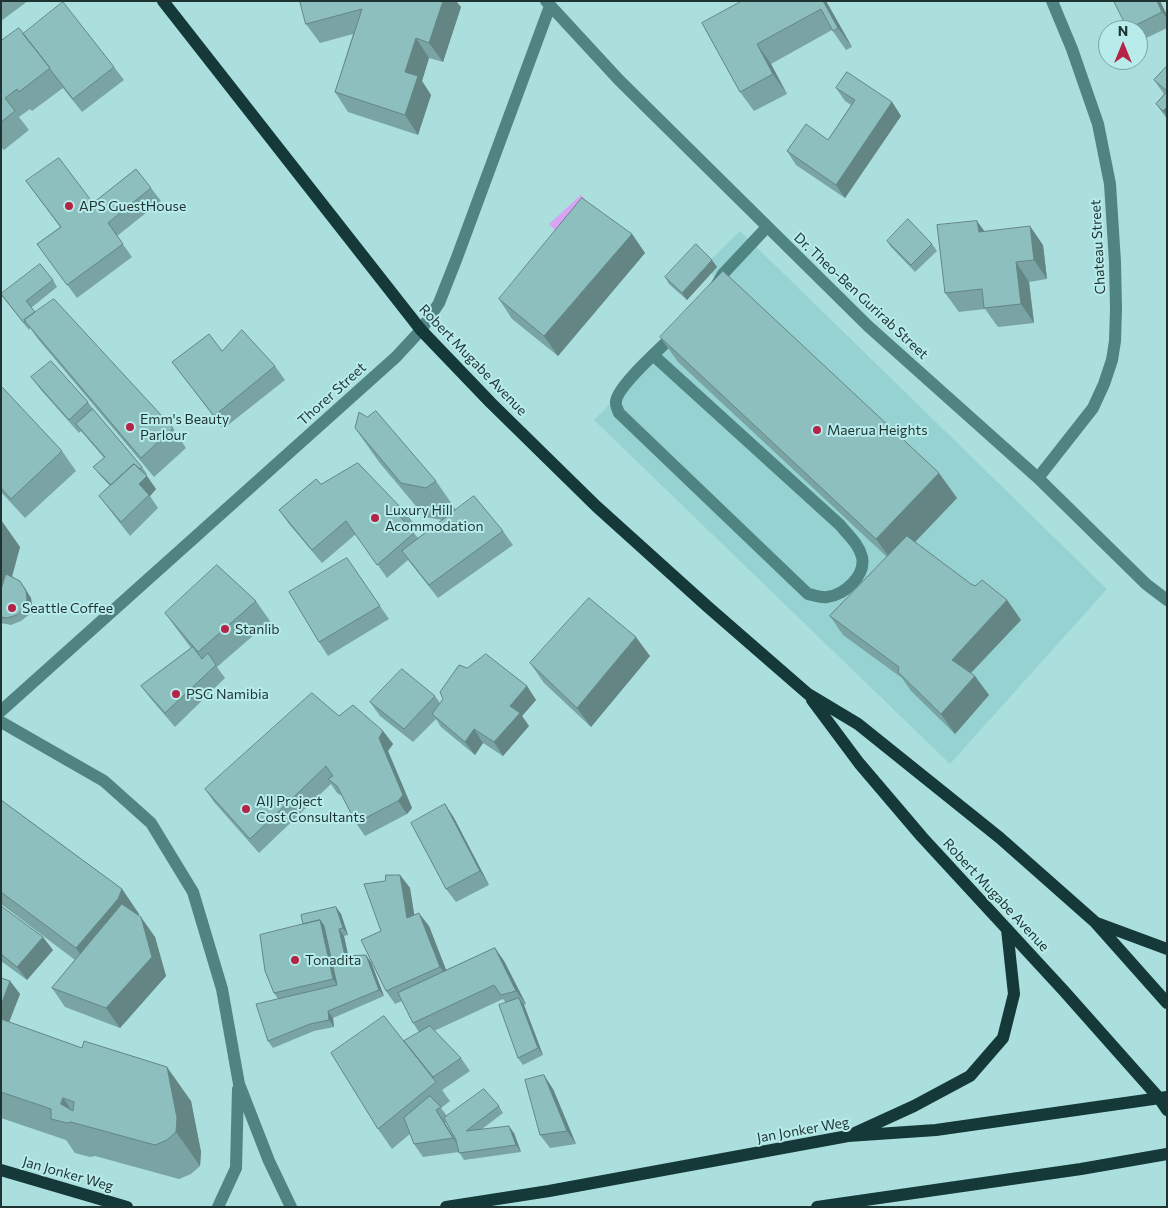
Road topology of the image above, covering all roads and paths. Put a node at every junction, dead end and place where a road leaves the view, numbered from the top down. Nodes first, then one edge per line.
1 (164, 1) edge
2 (1052, 1) edge
3 (548, 4) edge
4 (766, 227) junction
5 (710, 295) edge
6 (686, 323) edge
7 (421, 330) junction
8 (653, 355) junction
9 (1038, 478) junction
10 (1167, 600) edge
11 (808, 694) junction
12 (1, 711) edge
13 (1, 722) edge
14 (1095, 922) junction
15 (1007, 929) junction
16 (1167, 948) edge
17 (1167, 1003) edge
18 (239, 1084) junction
19 (1163, 1097) edge
20 (1167, 1110) edge
21 (848, 1136) junction
22 (1167, 1154) edge
23 (1, 1170) edge
24 (127, 1207) edge
25 (218, 1207) edge
26 (291, 1207) edge
27 (446, 1207) edge
28 (817, 1207) edge

1 - 7 main road, Robert Mugabe Avenue
2 - 9 street, Chateau Street
3 - 4 street, Dr. Theo-Ben Gurirab Street
3 - 7 street, Thorer Street
4 - 5 street
4 - 9 street, Dr. Theo-Ben Gurirab Street
6 - 8 street
7 - 11 main road, Robert Mugabe Avenue
7 - 12 street, Thorer Street
8 - 8 street
9 - 10 street, Dr. Theo-Ben Gurirab Street
11 - 14 main road, Robert Mugabe Avenue
11 - 15 main road, Robert Mugabe Avenue
13 - 18 street
14 - 16 main road
14 - 17 main road, Robert Mugabe Avenue
15 - 19 main road, Robert Mugabe Avenue
15 - 21 main road
18 - 25 street
18 - 26 street
19 - 20 main road, Robert Mugabe Avenue
19 - 21 main road, Jan Jonker Weg
21 - 27 main road, Jan Jonker Weg
22 - 28 main road
23 - 24 main road, Jan Jonker Weg

